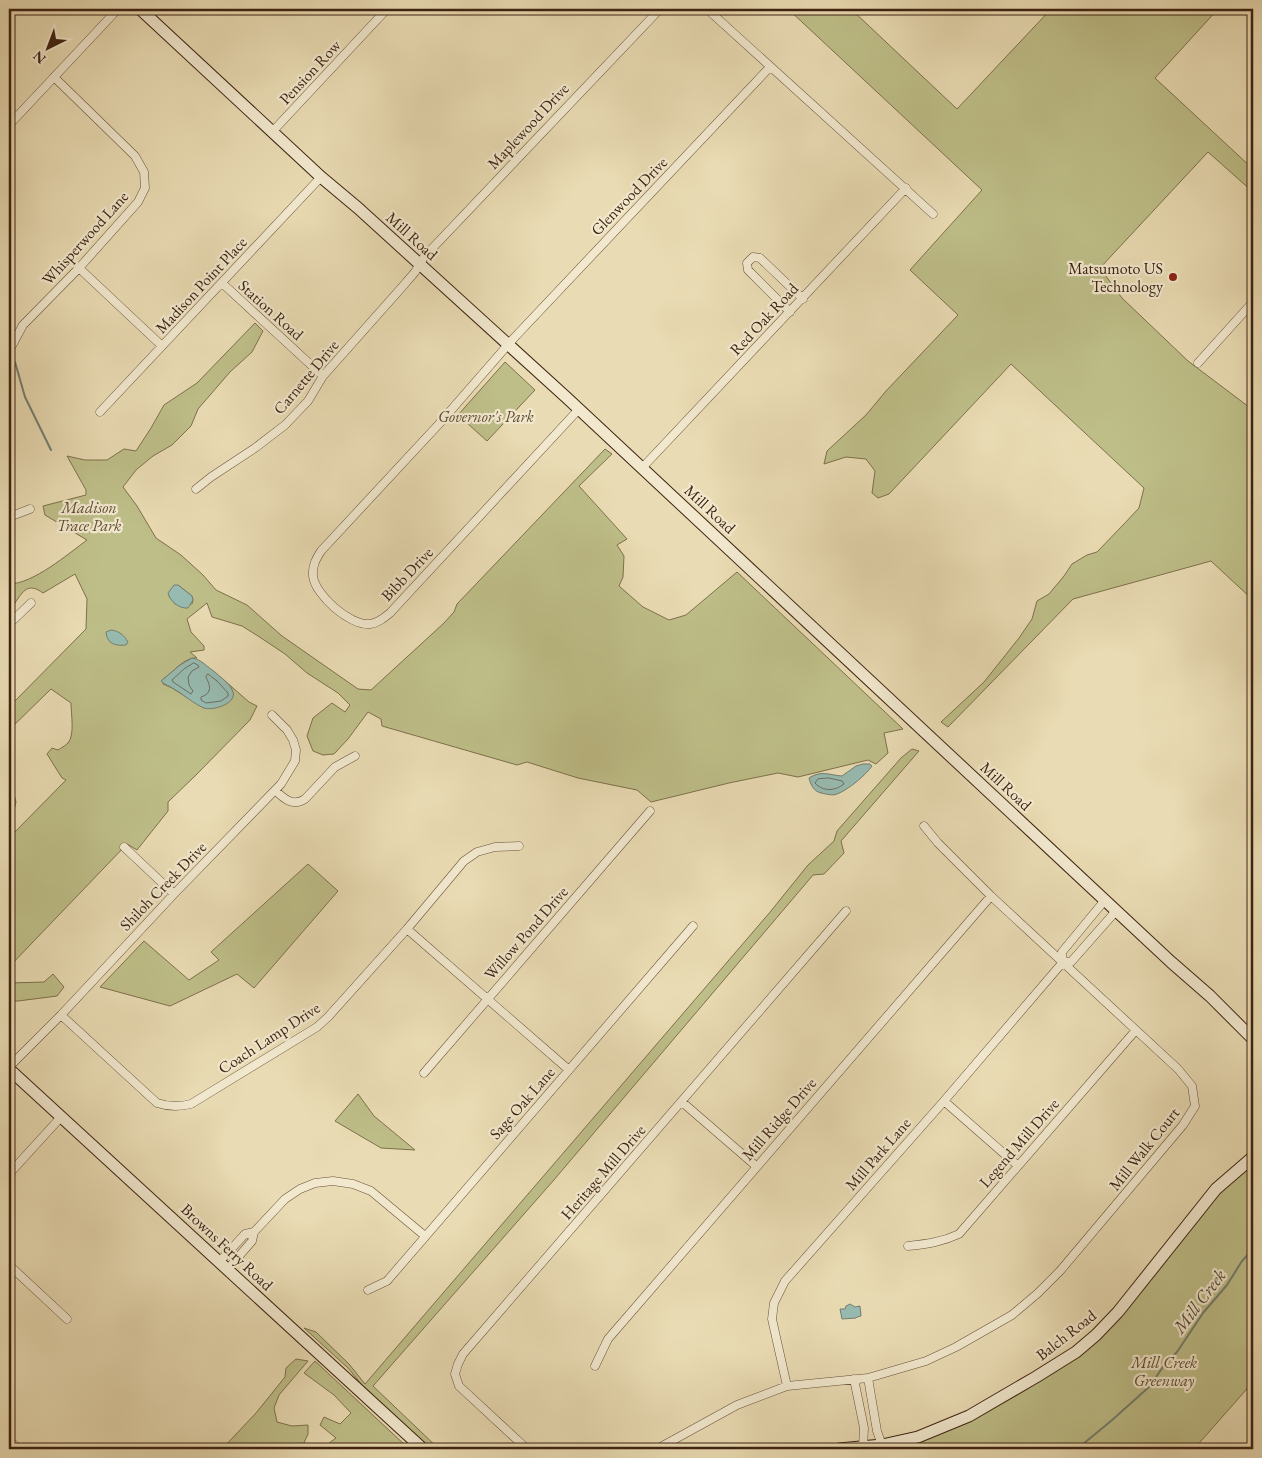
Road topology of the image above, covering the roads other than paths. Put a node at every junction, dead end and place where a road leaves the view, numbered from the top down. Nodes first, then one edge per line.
1 (118, 9) edge
2 (140, 9) edge
3 (387, 9) edge
4 (660, 9) edge
5 (707, 9) edge
6 (770, 66) junction
7 (54, 76) junction
8 (9, 125) edge
9 (273, 131) junction
10 (321, 177) junction
11 (906, 188) junction
12 (933, 214) dead end
13 (419, 264) junction
14 (79, 268) junction
15 (222, 284) junction
16 (803, 299) junction
17 (1253, 302) edge
18 (790, 312) junction
19 (507, 344) junction
20 (162, 346) junction
21 (9, 351) edge
22 (1198, 363) dead end
23 (324, 376) junction
24 (579, 409) junction
25 (100, 412) dead end
26 (642, 468) junction
27 (196, 489) dead end
28 (30, 509) dead end
29 (9, 517) edge
30 (31, 603) dead end
31 (9, 624) edge
32 (272, 715) dead end
33 (355, 756) dead end
34 (275, 790) junction
35 (650, 811) dead end
36 (924, 826) dead end
37 (124, 846) dead end
38 (519, 846) dead end
39 (174, 894) junction
40 (991, 896) junction
41 (1105, 900) junction
42 (846, 911) dead end
43 (1116, 911) junction
44 (693, 926) dead end
45 (407, 929) junction
46 (1063, 962) junction
47 (488, 998) junction
48 (61, 1015) junction
49 (1136, 1030) junction
50 (1253, 1039) edge
51 (9, 1068) edge
52 (569, 1070) junction
53 (424, 1073) dead end
54 (944, 1101) junction
55 (682, 1102) junction
56 (61, 1117) junction
57 (1253, 1157) edge
58 (1017, 1165) junction
59 (756, 1166) junction
60 (9, 1174) edge
61 (254, 1232) junction
62 (425, 1236) junction
63 (908, 1246) dead end
64 (9, 1265) edge
65 (223, 1266) junction
66 (368, 1290) dead end
67 (67, 1319) dead end
68 (595, 1366) dead end
69 (868, 1378) junction
70 (854, 1379) junction
71 (787, 1386) junction
72 (9, 1440) edge
73 (882, 1445) junction
74 (863, 1447) junction
75 (19, 1449) edge
76 (423, 1449) edge
77 (527, 1449) edge
78 (657, 1449) edge
79 (839, 1449) edge

1 - 7 street
2 - 9 street, Mill Road
3 - 9 street, Pension Row
4 - 13 street, Maplewood Drive
5 - 6 street
6 - 11 street
6 - 19 street, Glenwood Drive
7 - 8 street
7 - 14 street, Whisperwood Lane
9 - 10 street, Mill Road
10 - 13 street, Mill Road
10 - 15 street, Madison Point Place
11 - 12 street
11 - 16 street, Red Oak Road
13 - 19 street, Mill Road
13 - 23 street, Carnette Drive
14 - 20 street
14 - 21 street, Whisperwood Lane
15 - 20 street, Madison Point Place
15 - 23 street, Station Road
16 - 18 street, Red Oak Road
16 - 18 street
17 - 22 street
18 - 26 street, Red Oak Road
19 - 24 street, Mill Road
19 - 24 street, Bibb Drive
20 - 25 street, Madison Point Place
23 - 27 street, Carnette Drive
24 - 26 street, Mill Road
26 - 41 street, Mill Road
28 - 29 street
30 - 31 street
32 - 34 street, Shiloh Creek Drive
33 - 34 street
34 - 39 street, Shiloh Creek Drive
35 - 47 street, Willow Pond Drive
36 - 40 street, Mill Walk Court
37 - 39 street
38 - 45 street, Coach Lamp Drive
39 - 48 street, Shiloh Creek Drive
40 - 46 street, Mill Walk Court
40 - 59 street, Mill Ridge Drive
41 - 43 street, Mill Road
41 - 46 street, Mill Park Lane
42 - 55 street, Heritage Mill Drive
43 - 46 street, Mill Park Lane
43 - 50 street, Mill Road
44 - 52 street, Sage Oak Lane
45 - 47 street
45 - 48 street, Coach Lamp Drive
46 - 49 street, Mill Walk Court
46 - 54 street, Mill Park Lane
47 - 52 street
47 - 53 street, Willow Pond Drive
48 - 51 street, Shiloh Creek Drive
49 - 58 street, Legend Mill Drive
49 - 69 street, Mill Walk Court
51 - 56 street, Browns Ferry Road
52 - 62 street, Sage Oak Lane
54 - 58 street
54 - 71 street, Mill Park Lane
55 - 59 street
55 - 77 street, Heritage Mill Drive
56 - 60 street
56 - 65 street, Browns Ferry Road
57 - 73 street, Balch Road
58 - 63 street, Legend Mill Drive
59 - 68 street, Mill Ridge Drive
61 - 62 street
61 - 65 street
61 - 65 street
62 - 66 street, Sage Oak Lane
64 - 67 street
65 - 76 street, Browns Ferry Road
69 - 70 street
69 - 73 street
70 - 71 street
70 - 74 street
71 - 78 street
72 - 75 street
73 - 74 street, Balch Road
74 - 79 street, Balch Road

